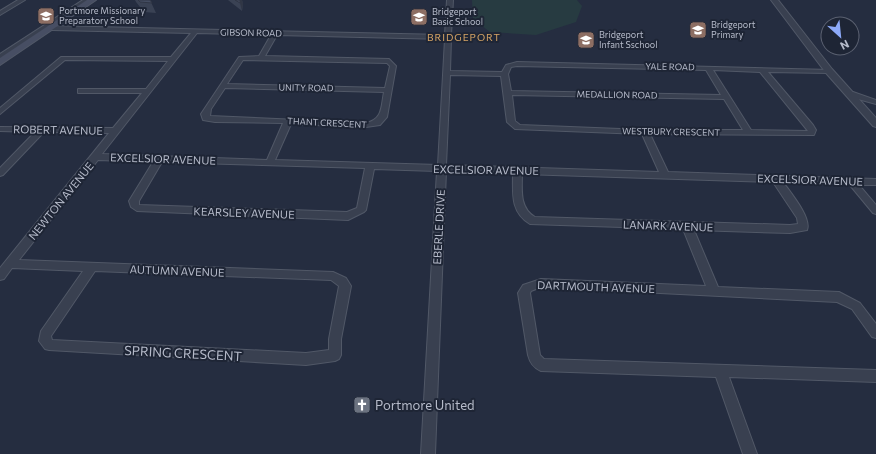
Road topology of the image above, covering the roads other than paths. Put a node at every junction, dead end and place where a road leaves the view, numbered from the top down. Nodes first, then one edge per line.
1 (22, 0) edge
2 (87, 0) edge
3 (92, 0) edge
4 (450, 0) edge
5 (774, 0) edge
6 (0, 13) edge
7 (52, 28) junction
8 (195, 32) junction
9 (275, 33) junction
10 (450, 37) junction
11 (0, 57) edge
12 (261, 58) junction
13 (175, 59) junction
14 (0, 62) edge
15 (708, 68) junction
16 (762, 69) junction
17 (830, 71) junction
18 (447, 73) junction
19 (504, 74) junction
20 (224, 86) junction
21 (387, 90) junction
22 (82, 91) dead end
23 (149, 91) junction
24 (508, 93) junction
25 (850, 94) junction
26 (725, 97) junction
27 (876, 102) edge
28 (0, 112) edge
29 (288, 121) junction
30 (876, 124) edge
31 (0, 129) edge
32 (42, 130) junction
33 (117, 131) junction
34 (645, 132) junction
35 (749, 133) junction
36 (97, 157) junction
37 (159, 159) junction
38 (270, 162) junction
39 (370, 165) junction
40 (441, 169) junction
41 (518, 170) junction
42 (0, 173) edge
43 (664, 174) junction
44 (776, 179) junction
45 (851, 181) junction
46 (876, 182) edge
47 (876, 211) edge
48 (688, 226) junction
49 (10, 264) junction
50 (91, 268) junction
51 (0, 276) edge
52 (342, 281) joint
53 (714, 291) junction
54 (876, 333) edge
55 (721, 372) junction
56 (876, 376) edge
57 (428, 454) edge
58 (750, 454) edge

1 - 6 street
2 - 11 street
3 - 7 main road
4 - 10 street, EBERLE DRIVE
5 - 17 street
7 - 8 street, GIBSON ROAD
7 - 14 main road
8 - 9 street, GIBSON ROAD
8 - 13 street, NEWTON AVENUE
9 - 10 street, GIBSON ROAD
9 - 12 street
10 - 18 street, EBERLE DRIVE
12 - 20 street, THANT CRESCENT
12 - 21 street, THANT CRESCENT
13 - 23 street, NEWTON AVENUE
13 - 28 street
15 - 16 street, YALE ROAD
15 - 19 street, YALE ROAD
15 - 26 street
16 - 17 street, YALE ROAD
16 - 35 street, WESTBURY CRESCENT
17 - 25 street
18 - 19 street
18 - 40 street, EBERLE DRIVE
19 - 24 street, WESTBURY CRESCENT
20 - 21 street, UNITY ROAD
20 - 29 street, THANT CRESCENT
21 - 29 street, THANT CRESCENT
22 - 23 street
23 - 33 street, NEWTON AVENUE
24 - 26 street, MEDALLION ROAD
24 - 34 street, WESTBURY CRESCENT
25 - 27 street
25 - 30 street
26 - 35 street
29 - 38 street
31 - 32 street, ROBERT AVENUE
32 - 33 street, ROBERT AVENUE
32 - 42 street
33 - 36 street, NEWTON AVENUE
34 - 35 street, WESTBURY CRESCENT
34 - 43 street
36 - 37 street, EXCELSIOR AVENUE
36 - 49 street, NEWTON AVENUE
37 - 38 street, EXCELSIOR AVENUE
37 - 39 street, KEARSLEY AVENUE
38 - 39 street, EXCELSIOR AVENUE
39 - 40 street, EXCELSIOR AVENUE
40 - 41 street, EXCELSIOR AVENUE
40 - 57 street, EBERLE DRIVE
41 - 43 street, EXCELSIOR AVENUE
41 - 48 street, LANARK AVENUE
43 - 44 street, EXCELSIOR AVENUE
44 - 45 street, EXCELSIOR AVENUE
44 - 48 street, LANARK AVENUE
45 - 46 street, EXCELSIOR AVENUE
45 - 47 street
48 - 53 street
49 - 50 street, AUTUMN AVENUE
49 - 51 street, NEWTON AVENUE
50 - 52 street, AUTUMN AVENUE
50 - 52 street, SPRING CRESCENT
53 - 54 street, DARTMOUTH AVENUE
53 - 55 street, DARTMOUTH AVENUE
55 - 56 street, DARTMOUTH AVENUE
55 - 58 street

